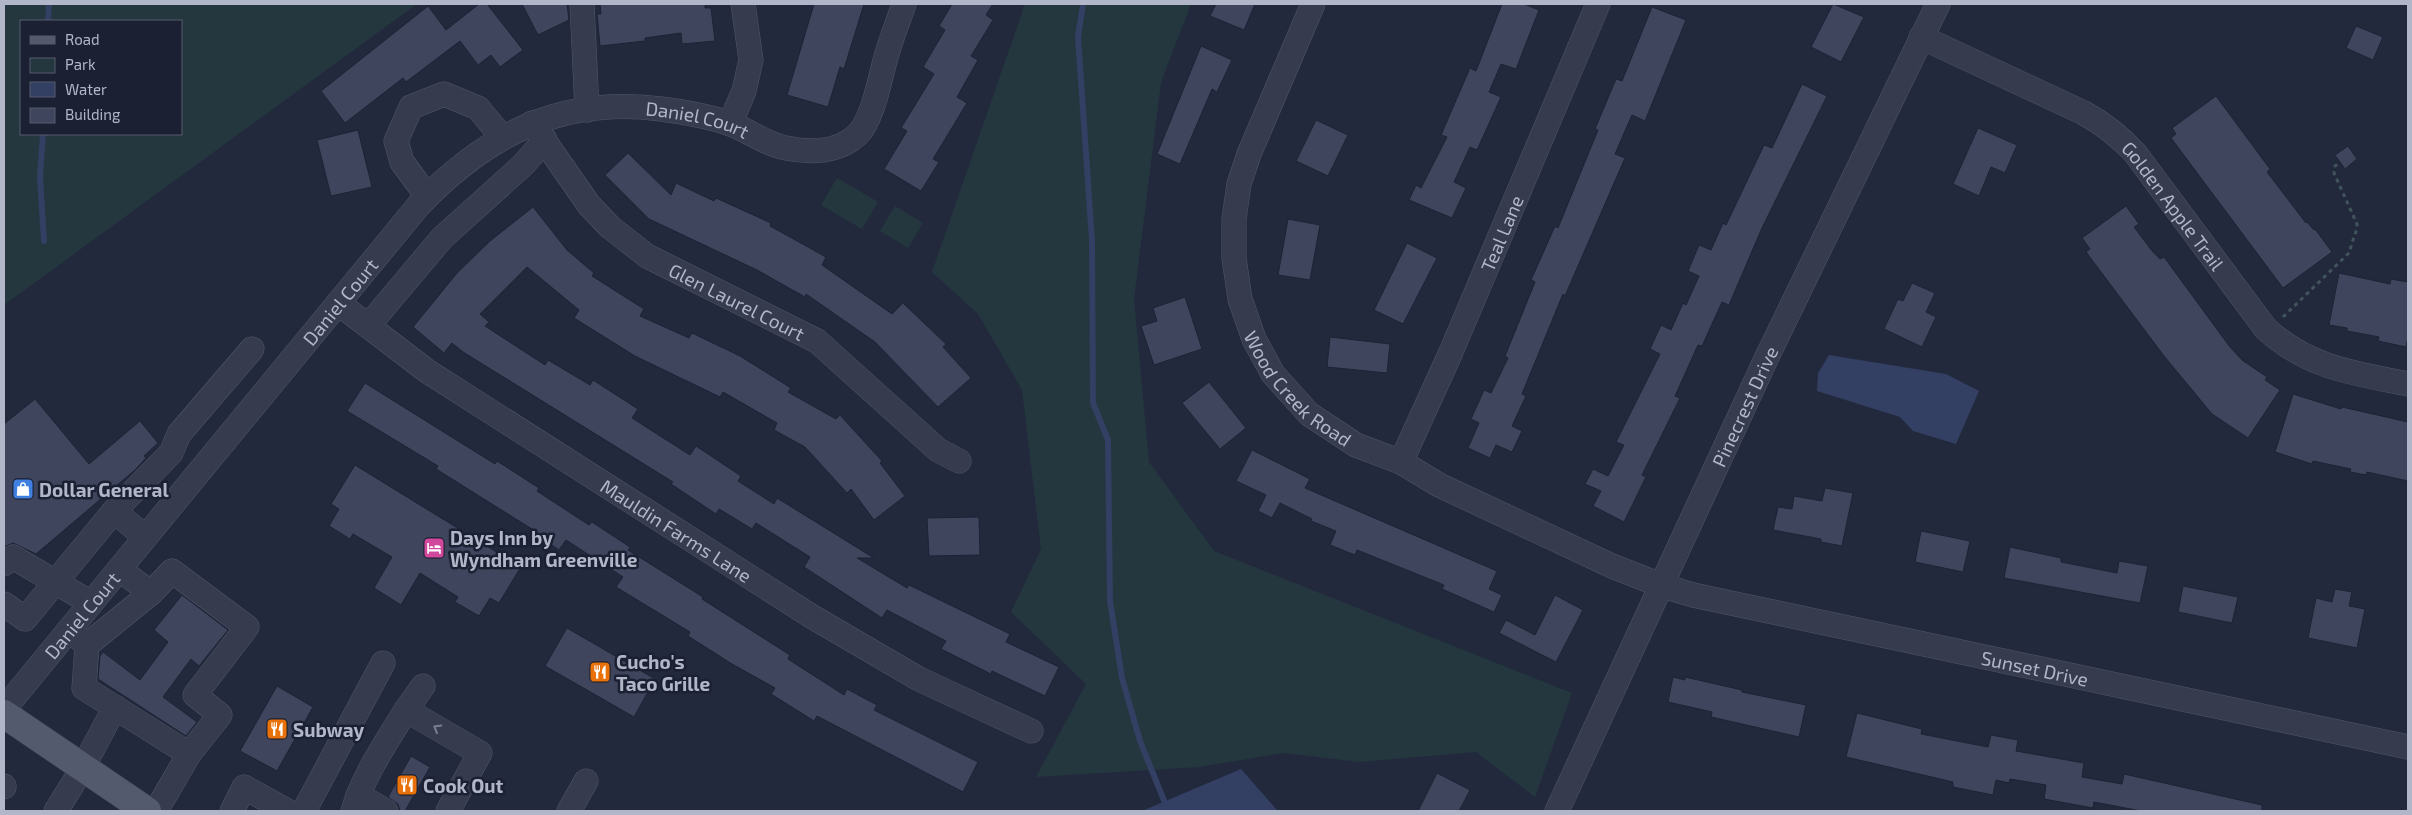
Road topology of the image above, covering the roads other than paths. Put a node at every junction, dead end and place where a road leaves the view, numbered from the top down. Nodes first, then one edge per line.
1 (582, 4) edge
2 (744, 4) edge
3 (904, 4) edge
4 (1313, 4) edge
5 (1598, 4) edge
6 (1938, 4) edge
7 (1921, 37) junction
8 (587, 110) junction
9 (730, 124) junction
10 (539, 132) junction
11 (502, 137) junction
12 (427, 196) junction
13 (338, 303) junction
14 (368, 326) junction
15 (252, 349) dead end
16 (2408, 384) edge
17 (171, 453) junction
18 (959, 461) dead end
19 (1401, 462) junction
20 (197, 474) junction
21 (114, 511) junction
22 (145, 537) junction
23 (4, 564) edge
24 (119, 569) junction
25 (56, 581) junction
26 (1663, 586) junction
27 (151, 593) junction
28 (4, 604) edge
29 (91, 604) junction
30 (69, 630) junction
31 (87, 645) junction
32 (383, 663) dead end
33 (423, 686) dead end
34 (115, 707) junction
35 (406, 710) junction
36 (6, 719) edge
37 (1031, 731) dead end
38 (2408, 747) edge
39 (189, 754) junction
40 (82, 769) junction
41 (586, 781) dead end
42 (356, 803) edge
43 (56, 811) edge
44 (147, 811) edge
45 (156, 811) edge
46 (232, 811) edge
47 (287, 811) edge
48 (304, 811) edge
49 (386, 811) edge
50 (448, 811) edge
51 (569, 811) edge
52 (1558, 811) edge

1 - 8 street
2 - 9 street
3 - 9 street, Daniel Court
4 - 19 street, Wood Creek Road
5 - 19 street, Teal Lane
6 - 7 street, Pinecrest Drive
7 - 16 street, Golden Apple Trail
7 - 26 street, Pinecrest Drive
8 - 9 street, Daniel Court
8 - 10 street, Daniel Court
10 - 11 street, Daniel Court
10 - 14 street
10 - 18 street, Glen Laurel Court
11 - 12 street, Daniel Court
11 - 12 street
12 - 13 street, Daniel Court
13 - 14 street, Mauldin Farms Lane
13 - 20 street, Daniel Court
14 - 37 street, Mauldin Farms Lane
15 - 17 street
17 - 20 street
17 - 21 street
19 - 26 street, Wood Creek Road
20 - 22 street, Daniel Court
21 - 22 street
21 - 25 street
22 - 24 street, Daniel Court
23 - 25 street
24 - 27 street
24 - 29 street, Daniel Court
25 - 28 street
25 - 29 street
26 - 38 street, Sunset Drive
26 - 52 street, Pinecrest Drive
27 - 31 street
27 - 39 street
29 - 30 street, Daniel Court
30 - 31 street
30 - 36 street, Daniel Court
31 - 34 street
32 - 48 street
33 - 35 street
34 - 39 street
34 - 40 street
35 - 42 street
50 -> 35 street
36 - 40 main road
39 - 45 street
40 - 43 street
40 - 44 main road
41 - 51 street
42 - 49 street
46 - 47 street

